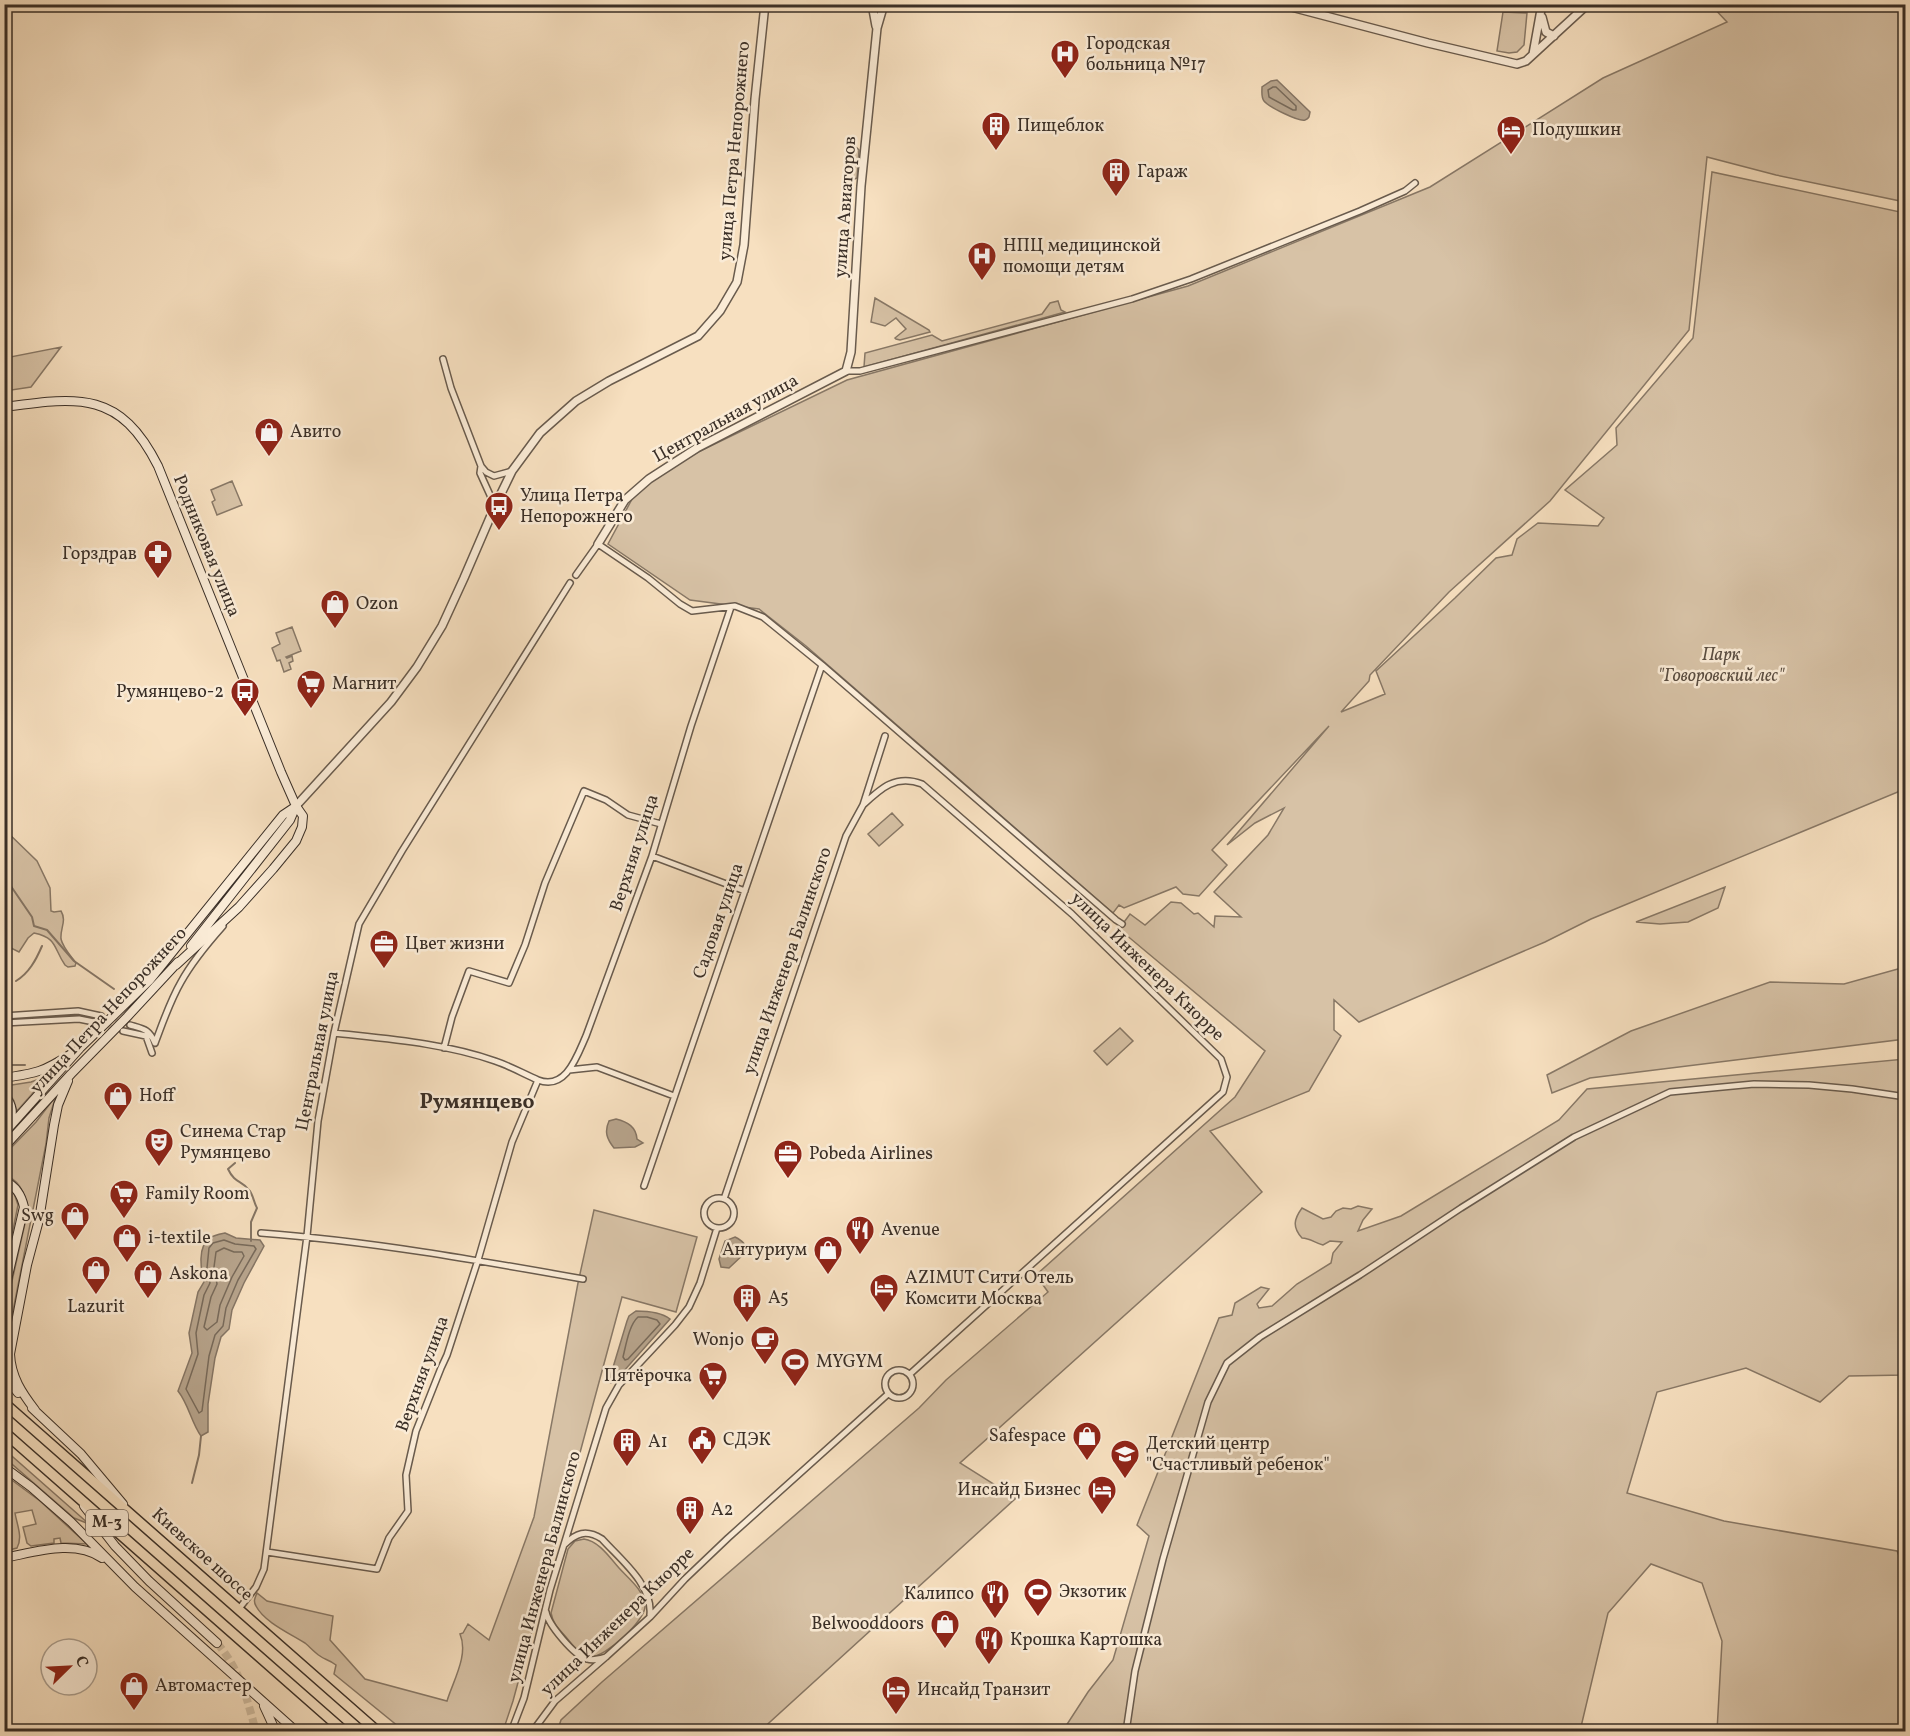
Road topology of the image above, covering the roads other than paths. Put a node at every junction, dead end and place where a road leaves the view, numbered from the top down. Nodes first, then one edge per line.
1 (765, 4) edge
2 (872, 4) edge
3 (884, 4) edge
4 (1280, 4) edge
5 (1584, 6) edge
6 (1542, 8) edge
7 (877, 27) junction
8 (1554, 36) junction
9 (1533, 54) junction
10 (1415, 183) dead end
11 (442, 359) dead end
12 (846, 371) junction
13 (4, 407) edge
14 (481, 466) junction
15 (512, 471) junction
16 (495, 506) junction
17 (598, 544) junction
18 (576, 575) dead end
19 (570, 583) dead end
20 (731, 607) junction
21 (822, 664) junction
22 (885, 736) dead end
23 (863, 805) junction
24 (296, 806) junction
25 (661, 824) junction
26 (652, 856) junction
27 (745, 891) junction
28 (239, 907) junction
29 (1122, 924) dead end
30 (176, 965) junction
31 (4, 1016) edge
32 (101, 1016) tunnel mouth
33 (94, 1022) tunnel mouth
34 (4, 1023) edge
35 (130, 1025) tunnel mouth
36 (123, 1031) tunnel mouth
37 (334, 1033) junction
38 (80, 1048) junction
39 (444, 1048) junction
40 (152, 1053) dead end
41 (568, 1070) junction
42 (71, 1074) junction
43 (4, 1078) edge
44 (538, 1080) junction
45 (4, 1095) edge
46 (674, 1096) junction
47 (1905, 1097) edge
48 (4, 1132) edge
49 (4, 1147) edge
50 (4, 1180) edge
51 (644, 1186) dead end
52 (724, 1199) junction
53 (717, 1228) junction
54 (261, 1233) dead end
55 (307, 1236) junction
56 (478, 1260) junction
57 (583, 1279) dead end
58 (4, 1293) edge
59 (910, 1374) junction
60 (4, 1375) edge
61 (888, 1394) junction
62 (4, 1403) edge
63 (35, 1410) junction
64 (4, 1432) edge
65 (4, 1467) edge
66 (74, 1493) junction
67 (132, 1514) junction
68 (563, 1546) junction
69 (267, 1552) junction
70 (4, 1558) edge
71 (113, 1566) junction
72 (546, 1609) junction
73 (238, 1610) junction
74 (650, 1617) junction
75 (217, 1643) tunnel mouth
76 (608, 1656) junction
77 (256, 1695) junction
78 (276, 1731) edge
79 (297, 1731) edge
80 (345, 1731) edge
81 (380, 1731) edge
82 (511, 1731) edge
83 (532, 1731) edge
84 (1126, 1731) edge

1 - 15 street, улица Петра Непорожнего
2 - 7 street, улица Авиаторов
3 - 7 street, улица Авиаторов
4 - 9 street
5 - 8 street
6 - 8 street
6 - 9 street
7 - 12 street, улица Авиаторов
8 - 9 street
10 - 12 street
11 - 14 street
12 - 17 street, Центральная улица
13 - 24 main road, Родниковая улица
14 - 15 street
14 - 16 street
15 - 16 street, улица Петра Непорожнего
16 - 24 street, улица Петра Непорожнего
17 - 18 street, Центральная улица
17 - 20 street
19 - 37 street, Центральная улица
20 - 21 street
20 - 25 street, Верхняя улица
21 - 27 street, Садовая улица
21 - 29 street
22 - 23 street, улица Инженера Балинского
23 - 52 street, улица Инженера Балинского
23 - 59 street, улица Инженера Кнорре
24 - 28 main road, Родниковая улица
24 - 30 main road, улица Петра Непорожнего
24 - 38 main road, улица Петра Непорожнего
25 - 26 street, Верхняя улица
25 - 39 street
26 - 27 street
26 - 41 street, Верхняя улица
27 - 46 street, Садовая улица
28 - 30 main road
28 - 35 street
30 - 42 main road, улица Петра Непорожнего
31 - 32 street
33 - 34 street
36 - 40 street
37 - 39 street
37 - 55 street, Центральная улица
38 - 43 main road
38 - 48 main road, улица Петра Непорожнего
39 - 44 street
41 - 44 street
41 - 46 street
42 - 49 main road, улица Петра Непорожнего
42 - 63 main road
44 - 56 street, Верхняя улица
45 - 48 main road
46 - 51 street, Садовая улица
47 - 84 street
50 - 58 main road
52 - 53 street, улица Инженера Балинского
52 - 53 street
53 - 68 street, улица Инженера Балинского
54 - 55 street
55 - 56 street
55 - 69 street, Центральная улица
56 - 57 street
56 - 69 street, Верхняя улица
59 - 61 street, улица Инженера Кнорре
59 - 61 street
60 - 63 main road
61 - 74 street, улица Инженера Кнорре
62 - 67 highway, Киевское шоссе / М-3
63 - 67 main road
64 - 66 highway, Киевское шоссе / М-3
65 - 71 main road
66 - 75 main road
66 - 80 highway, Киевское шоссе / М-3
67 - 73 highway, Киевское шоссе / М-3
68 - 72 street, улица Инженера Балинского
68 - 74 street
69 - 73 street, Центральная улица
70 - 71 main road
71 - 77 main road
72 - 76 street
72 - 82 street, улица Инженера Балинского
73 - 81 highway, Киевское шоссе / М-3
74 - 76 street, улица Инженера Кнорре
76 - 83 street, улица Инженера Кнорре
77 - 78 main road
77 - 79 main road

